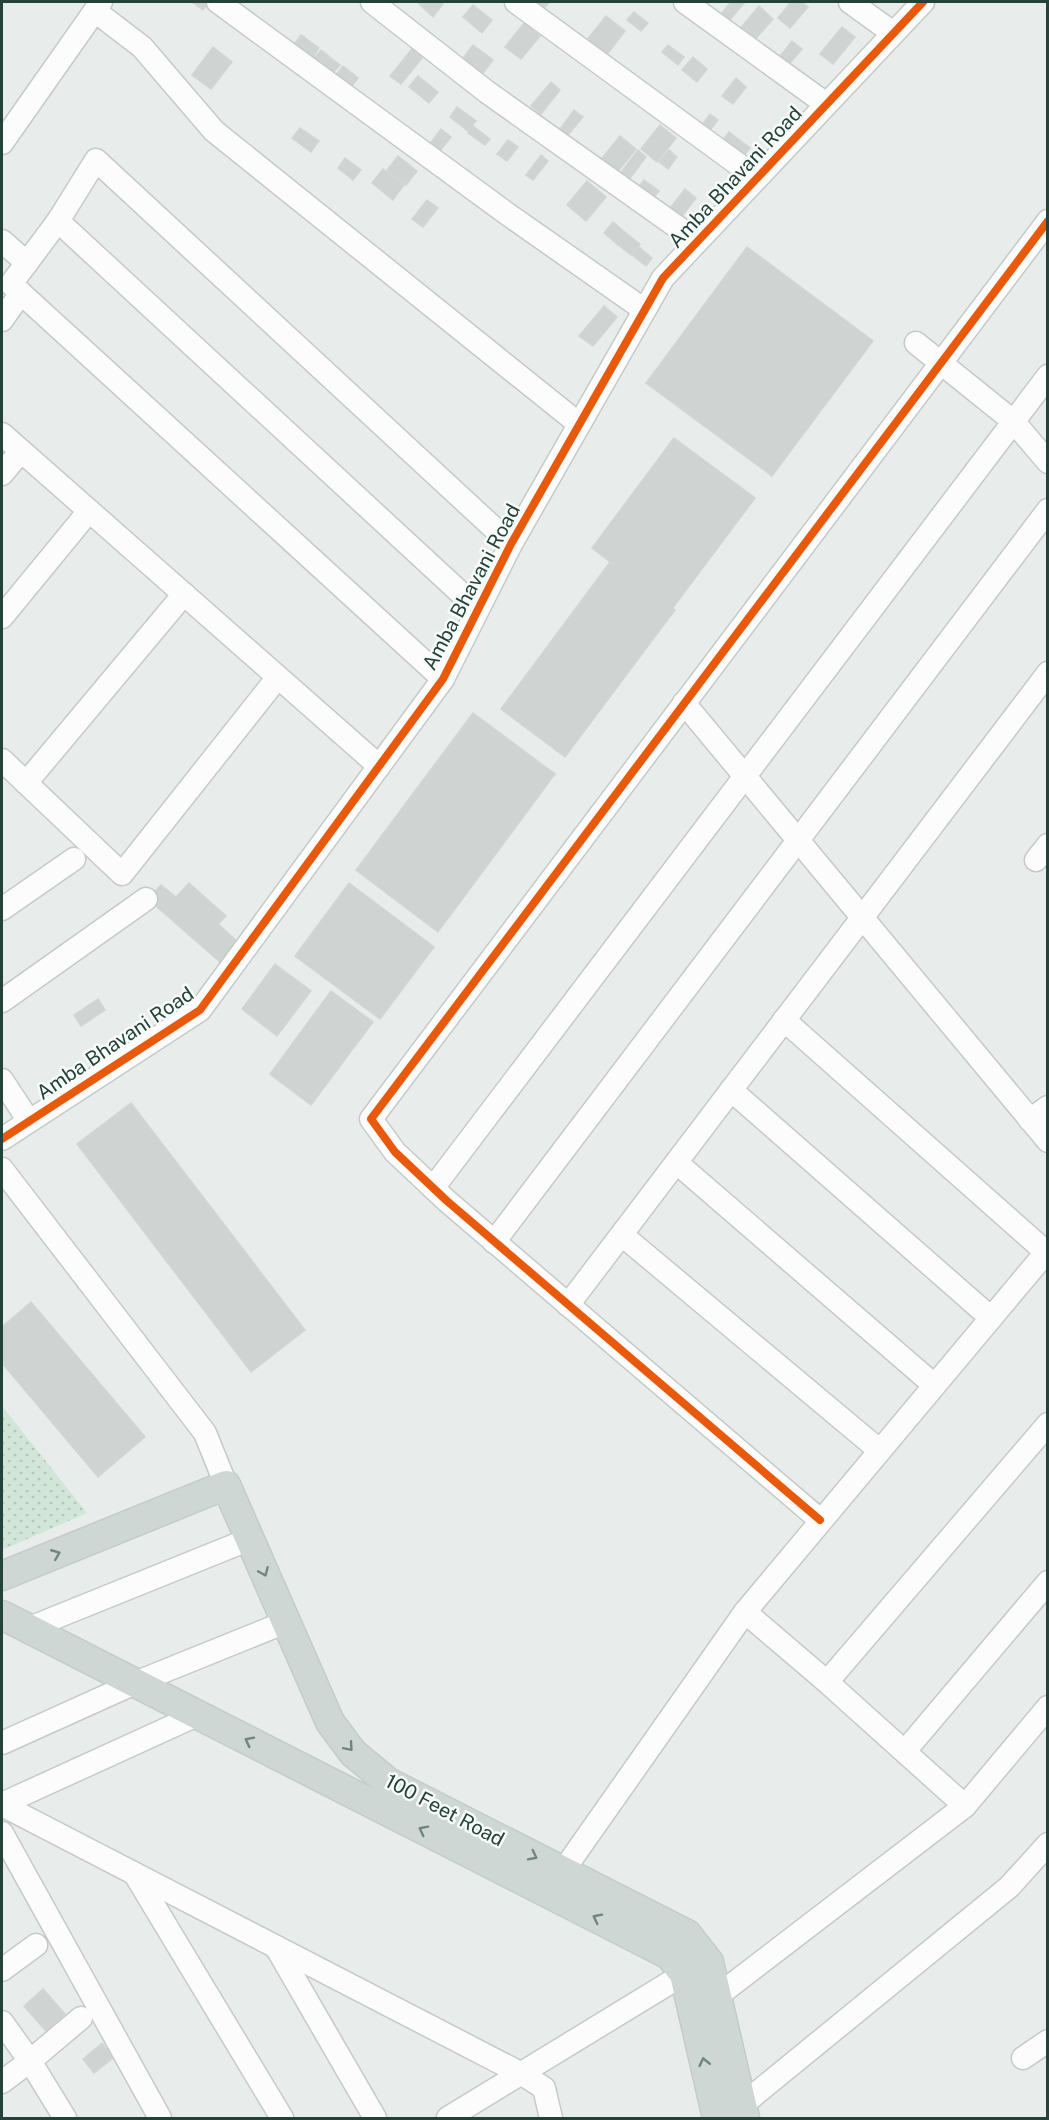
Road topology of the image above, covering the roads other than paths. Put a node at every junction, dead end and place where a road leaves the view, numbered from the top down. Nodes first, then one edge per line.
1 (218, 2) edge
2 (372, 2) edge
3 (516, 2) edge
4 (685, 2) edge
5 (850, 2) edge
6 (922, 2) edge
7 (98, 6) edge
8 (893, 33) junction
9 (826, 104) junction
10 (2, 143) edge
11 (757, 178) junction
12 (58, 221) junction
13 (1047, 221) edge
14 (2, 241) edge
15 (697, 242) junction
16 (27, 263) junction
17 (21, 293) junction
18 (643, 309) junction
19 (2, 320) edge
20 (916, 343) dead end
21 (941, 363) junction
22 (1047, 376) edge
23 (1013, 421) junction
24 (579, 424) junction
25 (2, 434) edge
26 (21, 451) junction
27 (1047, 462) edge
28 (2, 474) edge
29 (1047, 510) edge
30 (88, 511) junction
31 (511, 544) junction
32 (184, 594) junction
33 (478, 609) junction
34 (2, 617) edge
35 (1047, 673) edge
36 (278, 677) junction
37 (443, 679) junction
38 (684, 703) junction
39 (2, 760) edge
40 (379, 766) junction
41 (745, 776) junction
42 (26, 783) junction
43 (798, 840) junction
44 (74, 859) dead end
45 (146, 899) dead end
46 (2, 909) edge
47 (862, 918) junction
48 (2, 1001) edge
49 (784, 1020) junction
50 (2, 1080) edge
51 (731, 1090) junction
52 (1039, 1113) edge
53 (29, 1121) junction
54 (2, 1139) edge
55 (1047, 1141) edge
56 (677, 1163) junction
57 (2, 1169) edge
58 (433, 1188) junction
59 (622, 1235) junction
60 (494, 1242) junction
61 (1047, 1251) edge
62 (568, 1305) junction
63 (991, 1318) junction
64 (934, 1385) junction
65 (1047, 1424) edge
66 (879, 1450) junction
67 (226, 1485) junction
68 (820, 1520) junction
69 (250, 1539) junction
70 (2, 1576) edge
71 (1047, 1582) edge
72 (745, 1612) junction
73 (2, 1615) edge
74 (286, 1622) junction
75 (27, 1629) junction
76 (827, 1682) junction
77 (135, 1683) junction
78 (1047, 1707) edge
79 (197, 1715) junction
80 (2, 1743) edge
81 (904, 1751) junction
82 (2, 1804) edge
83 (965, 1806) junction
84 (2, 1833) edge
85 (1047, 1844) edge
86 (563, 1871) junction
87 (135, 1874) junction
88 (36, 1945) dead end
89 (276, 1947) junction
90 (2, 1970) edge
91 (684, 1974) junction
92 (716, 1997) junction
93 (81, 2018) dead end
94 (2, 2022) edge
95 (1047, 2042) edge
96 (1023, 2058) dead end
97 (30, 2061) junction
98 (522, 2074) junction
99 (2, 2082) edge
100 (743, 2112) edge
101 (65, 2118) edge
102 (160, 2118) edge
103 (282, 2118) edge
104 (375, 2118) edge
105 (448, 2118) edge
106 (551, 2118) edge
107 (717, 2118) edge

1 - 18 street
2 - 15 street
3 - 11 street
4 - 9 street
5 - 8 street
6 - 8 street, Amba Bhavani Road
7 - 10 street
7 - 24 street
8 - 9 street, Amba Bhavani Road
9 - 11 street, Amba Bhavani Road
11 - 15 street, Amba Bhavani Road
12 - 16 street
12 - 31 street
12 - 33 street
13 - 21 street
14 - 16 street
15 - 18 street, Amba Bhavani Road
16 - 17 street
17 - 19 street
17 - 37 street
18 - 24 street, Amba Bhavani Road
20 - 21 street
21 - 23 street
21 - 38 street
22 - 23 street
23 - 27 street
23 - 41 street
24 - 31 street, Amba Bhavani Road
25 - 26 street
26 - 28 street
26 - 30 street
29 - 43 street
30 - 32 street
30 - 34 street
31 - 33 street, Amba Bhavani Road
32 - 36 street
32 - 42 street
33 - 37 street, Amba Bhavani Road
35 - 47 street
36 - 40 street
36 - 42 street
37 - 40 street, Amba Bhavani Road
38 - 41 street
38 - 58 street
39 - 42 street
40 - 53 street, Amba Bhavani Road
41 - 43 street
41 - 58 street
43 - 47 street
43 - 60 street
44 - 46 street
45 - 48 street
47 - 49 street
47 - 52 street
49 - 51 street
49 - 61 street
50 - 53 street
51 - 56 street
51 - 63 street
52 - 55 street
53 - 54 street, Amba Bhavani Road
56 - 59 street
56 - 64 street
57 - 67 street
58 - 60 street
59 - 62 street
59 - 66 street
60 - 62 street
61 - 63 street
62 - 68 street
63 - 64 street
64 - 66 street
65 - 76 street
66 - 68 street
67 - 69 main road, 100 Feet Road
70 -> 67 main road
68 - 72 street
69 -> 74 main road, 100 Feet Road
69 - 75 street
71 - 81 street
72 - 76 street
72 - 86 street
73 - 75 main road, 100 Feet Road
74 - 77 street
74 -> 86 main road, 100 Feet Road
75 - 77 main road, 100 Feet Road
76 - 81 street
77 - 79 main road, 100 Feet Road
77 - 80 street
78 - 83 street
79 - 82 street
91 -> 79 main road, 100 Feet Road
81 - 83 street
82 - 87 street
83 - 92 street
84 - 102 street
85 - 100 street
86 - 92 main road, 100 Feet Road
87 - 89 street
87 - 103 street
88 - 90 street
89 - 98 street
89 - 104 street
91 - 98 street
107 -> 91 main road
92 - 100 main road, 100 Feet Road
93 - 97 street
94 - 97 street
95 - 96 street
97 - 99 street
97 - 101 street
98 - 105 street
98 - 106 street

